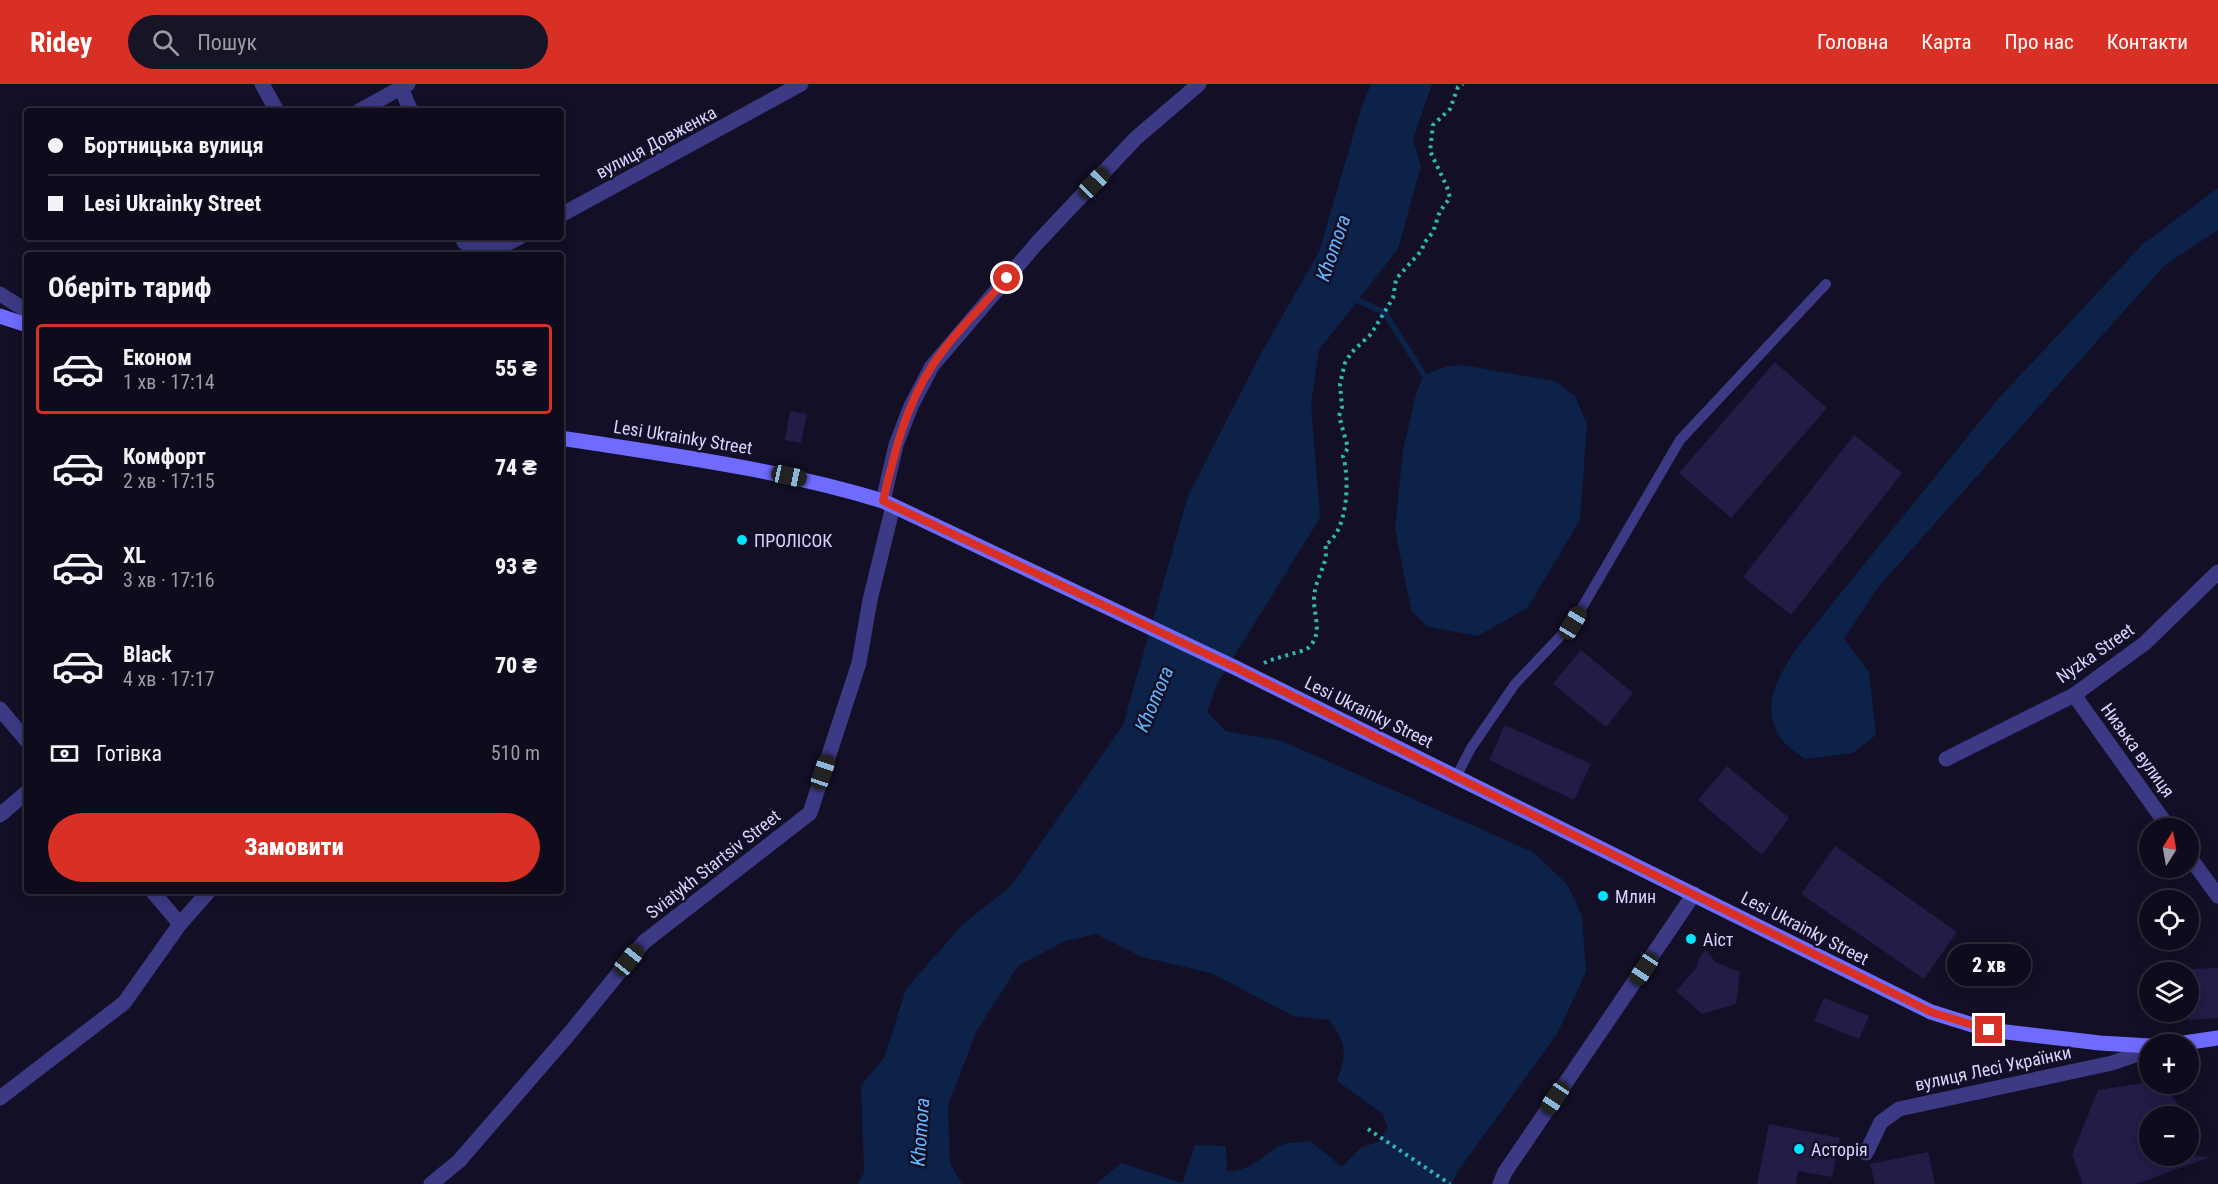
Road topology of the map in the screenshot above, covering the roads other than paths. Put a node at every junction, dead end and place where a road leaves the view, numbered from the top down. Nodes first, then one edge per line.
1 (262, 84) edge
2 (801, 84) edge
3 (1199, 84) edge
4 (404, 86) edge
5 (275, 108) edge
6 (364, 108) edge
7 (410, 108) edge
8 (564, 213) edge
9 (463, 240) edge
10 (515, 240) edge
11 (1826, 284) dead end
12 (0, 294) edge
13 (24, 309) edge
14 (0, 316) edge
15 (24, 324) edge
16 (564, 438) edge
17 (888, 503) junction
18 (2218, 572) edge
19 (2074, 695) junction
20 (0, 709) edge
21 (24, 737) edge
22 (1946, 759) dead end
23 (1456, 777) junction
24 (24, 795) edge
25 (0, 815) edge
26 (2162, 818) edge
27 (2199, 870) edge
28 (155, 894) edge
29 (206, 894) edge
30 (1694, 894) junction
31 (2218, 896) edge
32 (180, 924) junction
33 (2218, 1038) edge
34 (2199, 1041) edge
35 (2139, 1045) edge
36 (2139, 1054) edge
37 (0, 1098) edge
38 (1866, 1153) dead end
39 (431, 1184) edge
40 (1500, 1184) edge

1 - 5 street
2 - 8 street, вулиця Довженка
3 - 17 street, Sviatykh Startsiv Street
4 - 6 street
4 - 7 street
9 - 10 street
11 - 23 lane
12 - 13 street
14 - 15 main road
16 - 17 main road, Lesi Ukrainky Street
17 - 23 main road, Lesi Ukrainky Street
17 - 39 street, Sviatykh Startsiv Street
18 - 19 street, Nyzka Street
19 - 22 street, Nyzka Street
19 - 26 street, Низька вулиця
20 - 21 street
23 - 30 main road, Lesi Ukrainky Street
24 - 25 street
27 - 31 street
28 - 32 street
29 - 32 street
30 - 35 main road, Lesi Ukrainky Street
30 - 40 street
32 - 37 street
33 - 34 main road
36 - 38 street, вулиця Лесі Українки

